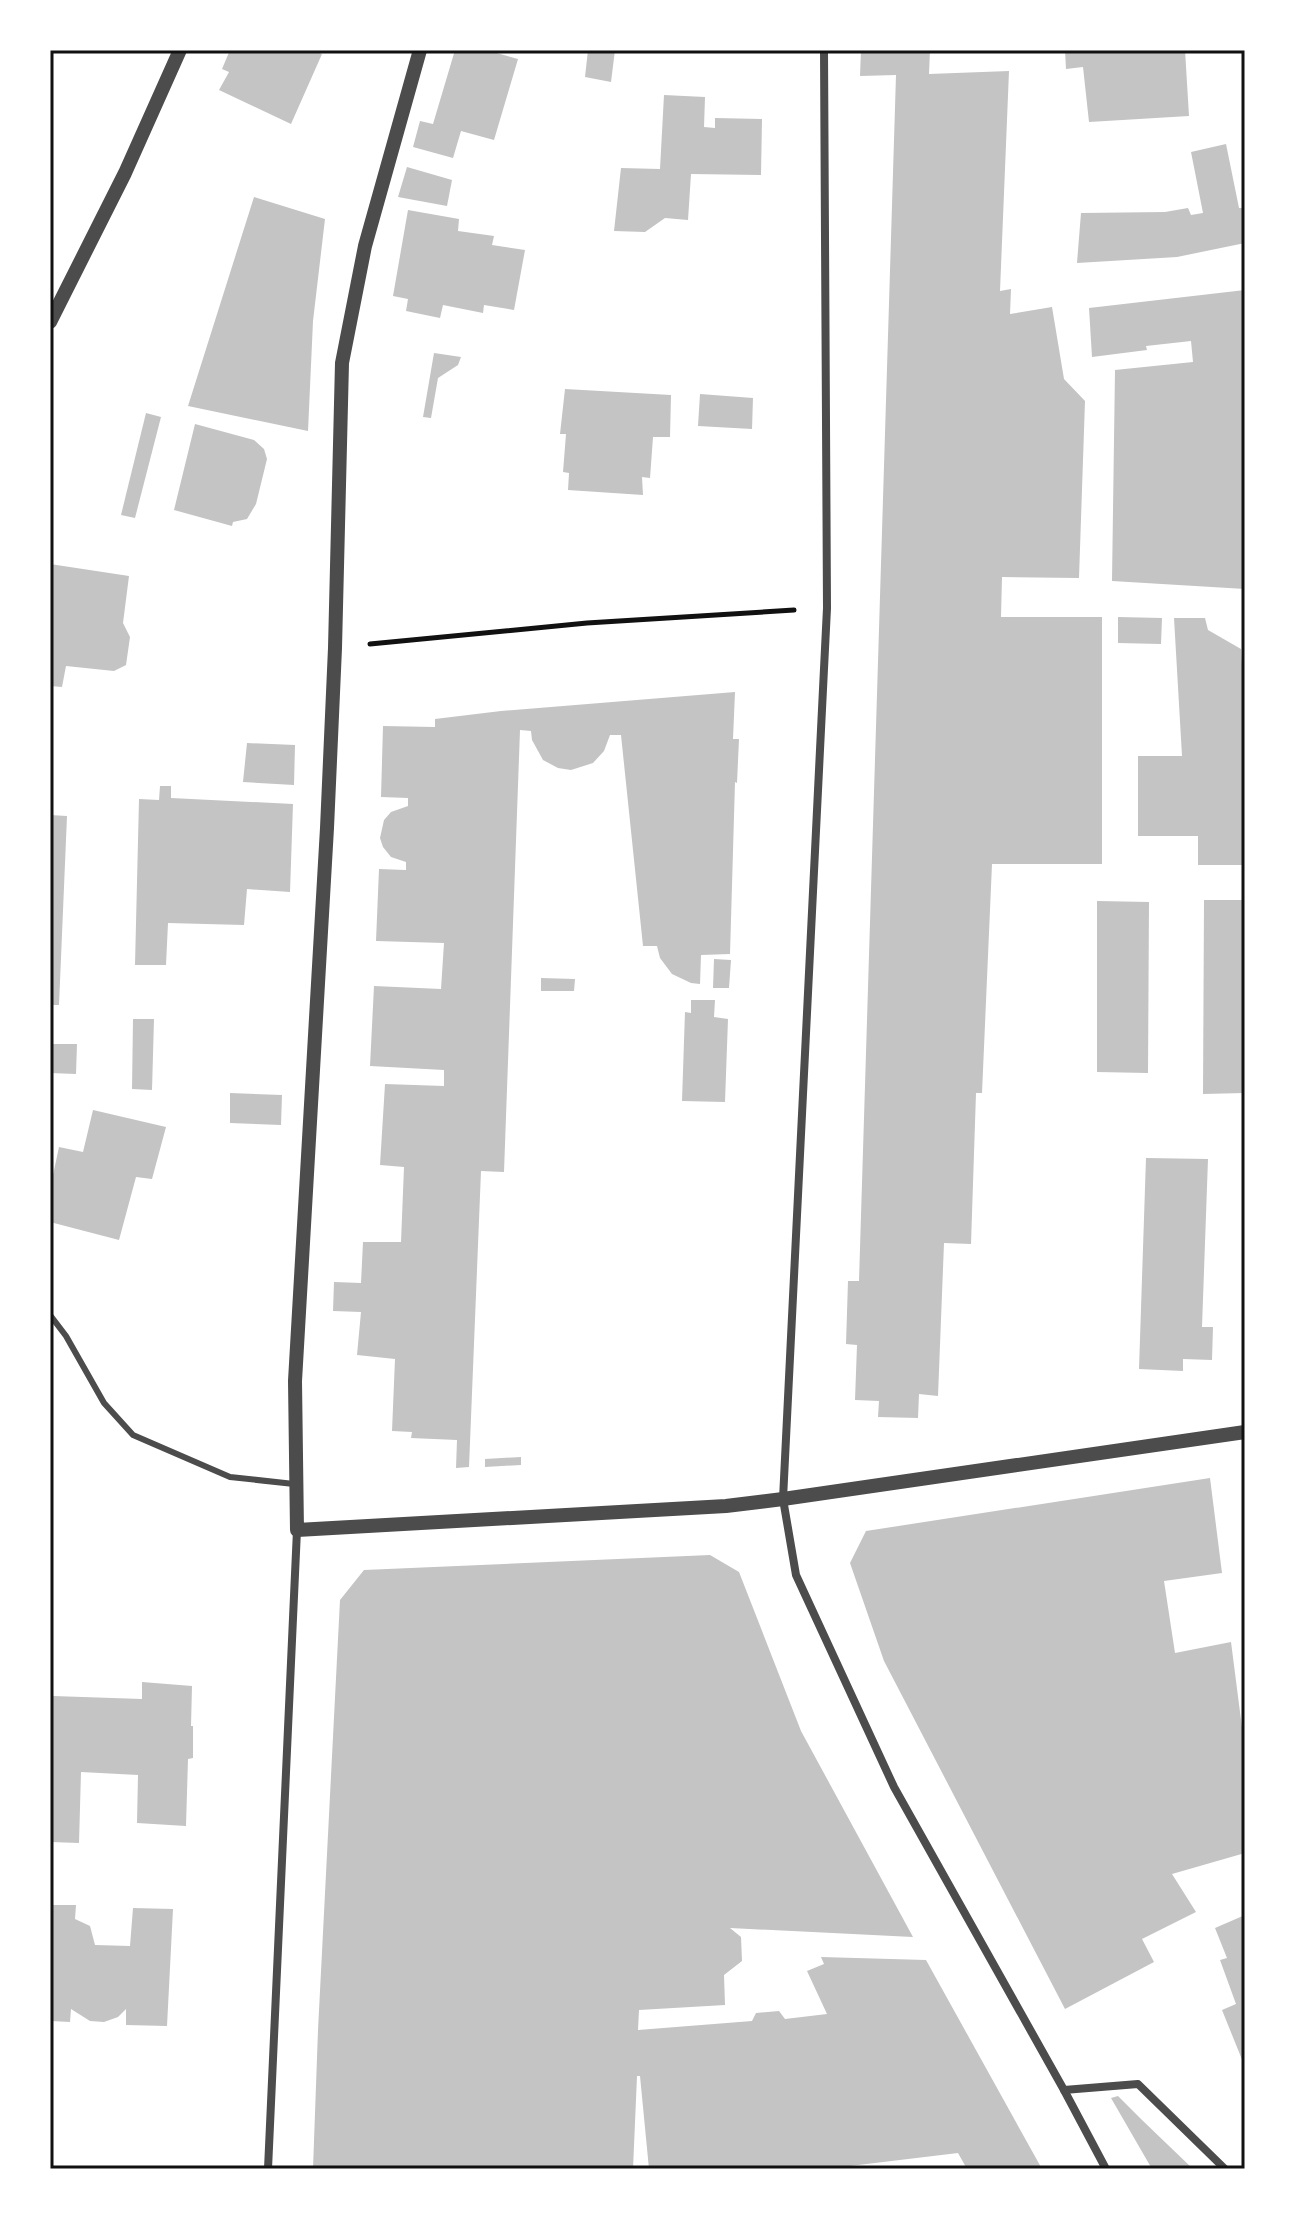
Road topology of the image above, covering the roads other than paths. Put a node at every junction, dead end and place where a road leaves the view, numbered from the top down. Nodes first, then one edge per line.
1 (180, 50) edge
2 (420, 50) edge
3 (824, 50) edge
4 (50, 322) edge
5 (50, 1315) edge
6 (1245, 1432) edge
7 (295, 1484) junction
8 (783, 1499) junction
9 (297, 1530) junction
10 (1064, 2090) junction
11 (268, 2169) edge
12 (1106, 2169) edge
13 (1225, 2169) edge

1 - 4 street
2 - 7 street
3 - 8 street
5 - 7 lane
6 - 8 street
7 - 9 street
8 - 9 street
8 - 10 street
9 - 11 street
10 - 12 street
10 - 13 street

